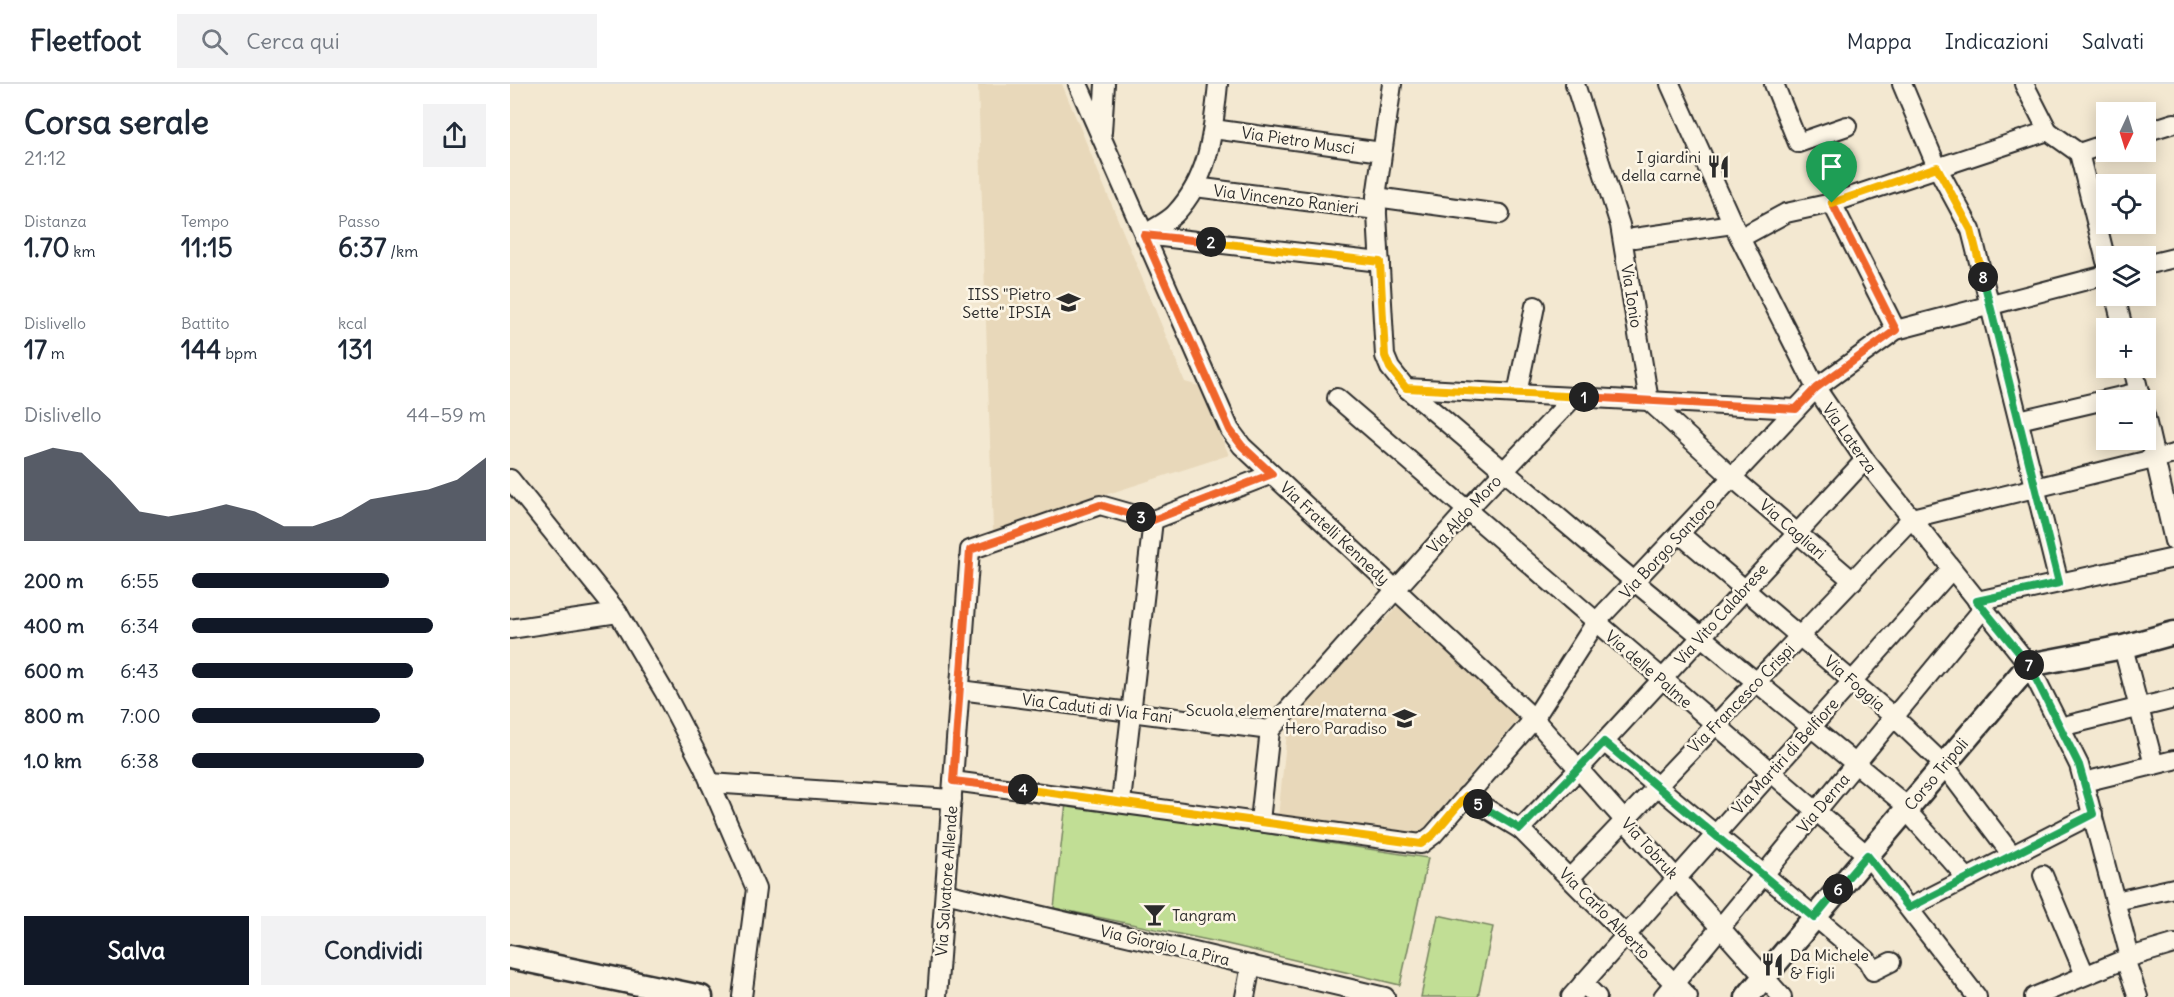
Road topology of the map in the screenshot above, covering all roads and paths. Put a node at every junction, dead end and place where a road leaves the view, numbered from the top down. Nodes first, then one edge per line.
1 (1078, 84) edge
2 (1105, 84) edge
3 (1218, 84) edge
4 (1392, 84) edge
5 (1575, 84) edge
6 (1672, 84) edge
7 (1774, 84) edge
8 (1902, 84) edge
9 (2024, 84) edge
10 (2174, 123) edge
11 (1847, 126) dead end
12 (1213, 129) junction
13 (2156, 129) edge
14 (2048, 131) junction
15 (1102, 137) junction
16 (2096, 147) edge
17 (1382, 152) junction
18 (2079, 153) junction
19 (1937, 167) junction
20 (1195, 187) junction
21 (1832, 203) junction
22 (1376, 204) junction
23 (1500, 214) dead end
24 (1736, 231) junction
25 (1144, 235) junction
26 (1634, 238) dead end
27 (2102, 246) edge
28 (2174, 258) edge
29 (1380, 262) junction
30 (2156, 262) edge
31 (2096, 278) edge
32 (1990, 305) junction
33 (1535, 306) dead end
34 (1896, 330) junction
35 (1406, 388) junction
36 (1816, 388) junction
37 (1517, 394) junction
38 (1574, 397) junction
39 (1337, 398) dead end
40 (1649, 400) junction
41 (2096, 405) edge
42 (1796, 409) junction
43 (2019, 420) junction
44 (2154, 450) edge
45 (2174, 454) edge
46 (2156, 458) junction
47 (1865, 460) junction
48 (1504, 471) junction
49 (1272, 474) junction
50 (510, 478) edge
51 (1732, 478) junction
52 (2036, 487) junction
53 (1467, 510) junction
54 (1912, 518) junction
55 (1153, 520) junction
56 (1796, 532) junction
57 (1680, 534) junction
58 (2174, 542) edge
59 (2174, 558) edge
60 (1952, 569) junction
61 (1853, 581) junction
62 (1635, 582) junction
63 (2059, 583) junction
64 (1395, 589) junction
65 (1744, 589) junction
66 (1980, 605) junction
67 (618, 613) junction
68 (1596, 622) junction
69 (510, 628) edge
70 (2174, 633) edge
71 (1701, 636) junction
72 (1801, 636) junction
73 (2123, 647) junction
74 (2029, 666) junction
75 (1662, 680) junction
76 (1757, 681) junction
77 (1852, 681) junction
78 (960, 690) junction
79 (2174, 699) edge
80 (2139, 708) junction
81 (1131, 712) junction
82 (1894, 717) junction
83 (1534, 719) junction
84 (1715, 726) junction
85 (1811, 727) junction
86 (2060, 727) junction
87 (1270, 730) junction
88 (1604, 742) junction
89 (2174, 760) edge
90 (1856, 763) junction
91 (1944, 765) junction
92 (2154, 765) junction
93 (1579, 770) junction
94 (1770, 773) junction
95 (2084, 782) junction
96 (710, 783) junction
97 (1657, 786) junction
98 (953, 790) junction
99 (1466, 796) junction
100 (1121, 802) junction
101 (1907, 808) junction
102 (1815, 812) junction
103 (2093, 814) junction
104 (1625, 820) junction
105 (1260, 821) junction
106 (1520, 829) junction
107 (1715, 835) junction
108 (1867, 855) junction
109 (2012, 855) junction
110 (2043, 874) dead end
111 (1763, 875) junction
112 (1677, 877) junction
113 (1570, 878) junction
114 (1967, 878) junction
115 (2174, 888) edge
116 (945, 893) junction
117 (2116, 901) junction
118 (1909, 908) junction
119 (1814, 918) junction
120 (1721, 926) junction
121 (1626, 935) junction
122 (2174, 944) edge
123 (510, 957) edge
124 (2123, 960) junction
125 (1891, 962) dead end
126 (1251, 965) junction
127 (2085, 975) junction
128 (1765, 976) junction
129 (1583, 983) junction
130 (1668, 990) edge
131 (701, 997) edge
132 (742, 997) edge
133 (937, 997) edge
134 (1245, 997) edge
135 (1385, 997) edge
136 (1570, 997) edge
137 (1597, 997) edge
138 (1688, 997) edge
139 (1747, 997) edge
140 (1782, 997) edge
141 (1977, 997) edge
142 (2034, 997) edge
143 (2139, 997) edge

1 - 15 street, Via Fratelli Kennedy
2 - 15 street
3 - 12 street
4 - 17 street
5 - 40 street, Via Ionio
6 - 24 street, Via Laterza
7 - 11 street
8 - 19 street
9 - 14 street
10 - 13 street
12 - 17 street, Via Pietro Musci
12 - 20 street
14 - 18 street
14 - 19 street
15 - 25 street, Via Fratelli Kennedy
16 - 18 street
17 - 22 street
18 - 27 street
19 - 21 street
19 - 32 street
20 - 22 street, Via Vincenzo Ranieri
20 - 25 street
21 - 24 street
21 - 34 street
22 - 23 street, Via Vincenzo Ranieri
22 - 29 street
24 - 26 street
24 - 36 street, Via Laterza
25 - 29 street
25 - 49 street, Via Fratelli Kennedy
28 - 30 street
29 - 35 street
31 - 32 street
32 - 34 street
32 - 43 street
33 - 37 street
34 - 36 street, Via Borgo Santoro
35 - 37 street
35 - 48 street
36 - 42 street, Via Borgo Santoro
36 - 47 street, Via Laterza
37 - 38 street
38 - 40 street
38 - 48 street, Via Aldo Moro
39 - 53 street, Via delle Palme
40 - 42 street
40 - 51 street
41 - 43 street
42 - 51 street, Via Borgo Santoro
43 - 52 street
44 - 46 street
45 - 46 street
46 - 52 street
46 - 58 street
47 - 54 street, Via Laterza
47 - 56 street, Via Vito Calabrese
48 - 53 street, Via Aldo Moro
48 - 62 street
49 - 55 street
49 - 64 street, Via Fratelli Kennedy
50 - 67 street
51 - 56 street, Via Cagliari
51 - 57 street, Via Borgo Santoro
52 - 54 street
52 - 63 street
53 - 64 street, Via Aldo Moro
53 - 68 street, Via delle Palme
54 - 60 street, Via Laterza
54 - 61 street, Via Francesco Crispi
55 - 78 street, Via Salvatore Allende
55 - 81 street
56 - 61 street, Via Cagliari
56 - 65 street, Via Vito Calabrese
57 - 62 street, Via Borgo Santoro
57 - 65 street, Via Foggia
59 - 63 street
60 - 66 street, Via Laterza
60 - 77 street, Via Martiri di Belfiore
61 - 72 street, Via Francesco Crispi
62 - 68 street, Via Borgo Santoro
62 - 71 street
63 - 66 street
64 - 83 street, Via Fratelli Kennedy
64 - 87 street, Via Aldo Moro
65 - 71 street, Via Vito Calabrese
65 - 72 street, Via Foggia
66 - 74 street, Via Laterza
66 - 82 street, Via Derna
67 - 69 street
67 - 96 street
68 - 75 street, Via delle Palme
68 - 83 street, Via Borgo Santoro
70 - 73 main road
71 - 75 street, Via Vito Calabrese
71 - 76 street
72 - 76 street, Via Francesco Crispi
72 - 77 street, Via Foggia
73 - 74 main road
73 - 80 street
74 - 86 street, Via Laterza
74 - 91 main road, Corso Tripoli
75 - 84 street, Via delle Palme
75 - 88 street, Via Vito Calabrese
76 - 84 street, Via Francesco Crispi
76 - 85 street
77 - 82 street, Via Foggia
77 - 85 street, Via Martiri di Belfiore
78 - 81 street, Via Caduti di Via Fani
78 - 98 street, Via Salvatore Allende
79 - 80 street
80 - 86 street
80 - 92 street
81 - 87 street, Via Caduti di Via Fani
81 - 100 street
82 - 90 street, Via Derna
82 - 91 street, Via Foggia
83 - 93 street, Via Fratelli Kennedy
83 - 99 street, Via Borgo Santoro
84 - 94 street, Via delle Palme
84 - 97 street, Via Francesco Crispi
85 - 90 street
85 - 94 street, Via Martiri di Belfiore
86 - 95 street, Via Laterza
87 - 105 street
88 - 93 street, Via Vito Calabrese
88 - 97 street
89 - 92 street
90 - 101 street
90 - 102 street, Via Derna
91 - 101 main road, Corso Tripoli
91 - 109 street, Via Foggia
92 - 95 street
93 - 104 street, Via Tobruk
93 - 106 street, Via Vito Calabrese
94 - 102 street, Via delle Palme
94 - 107 street, Via Martiri di Belfiore
95 - 103 street, Via Laterza
96 - 98 street
96 - 132 street
97 - 104 street, Via Francesco Crispi
97 - 107 street
98 - 100 street
98 - 116 street, Via Salvatore Allende
99 - 105 street, Via Borgo Santoro
99 - 106 street, Via Carlo Alberto
100 - 105 street
101 - 108 main road, Corso Tripoli
101 - 114 street
102 - 108 street, Via delle Palme
102 - 111 street, Via Derna
103 - 109 street
103 - 117 street, Via Laterza
104 - 112 street, Via Tobruk
104 - 113 street, Via Francesco Crispi
106 - 113 street, Via Carlo Alberto
107 - 111 street
107 - 112 street, Via Martiri di Belfiore
108 - 118 street, Via delle Palme
108 - 119 main road, Corso Tripoli
109 - 114 street
110 - 127 street
111 - 119 street
111 - 120 street, Via Derna
112 - 120 street, Via Tobruk
112 - 121 street, Via Martiri di Belfiore
113 - 121 street, Via Carlo Alberto
114 - 118 street
115 - 117 street
116 - 126 street, Via Giorgio La Pira
116 - 133 street, Via Salvatore Allende
117 - 124 street, Via Laterza
118 - 141 street, Via delle Palme
119 - 125 street
119 - 128 main road, Corso Tripoli
120 - 128 street, Via Tobruk
120 - 130 street, Via Derna
121 - 129 street, Via Martiri di Belfiore
121 - 130 street, Via Carlo Alberto
122 - 124 street
123 - 131 main road
124 - 127 street
124 - 143 street, Via Laterza
126 - 134 street
126 - 135 street, Via Giorgio La Pira
127 - 142 street
128 - 139 main road, Corso Tripoli
128 - 140 street, Via Tobruk
129 - 136 street, Via Martiri di Belfiore
129 - 137 street
130 - 138 street, Via Carlo Alberto

